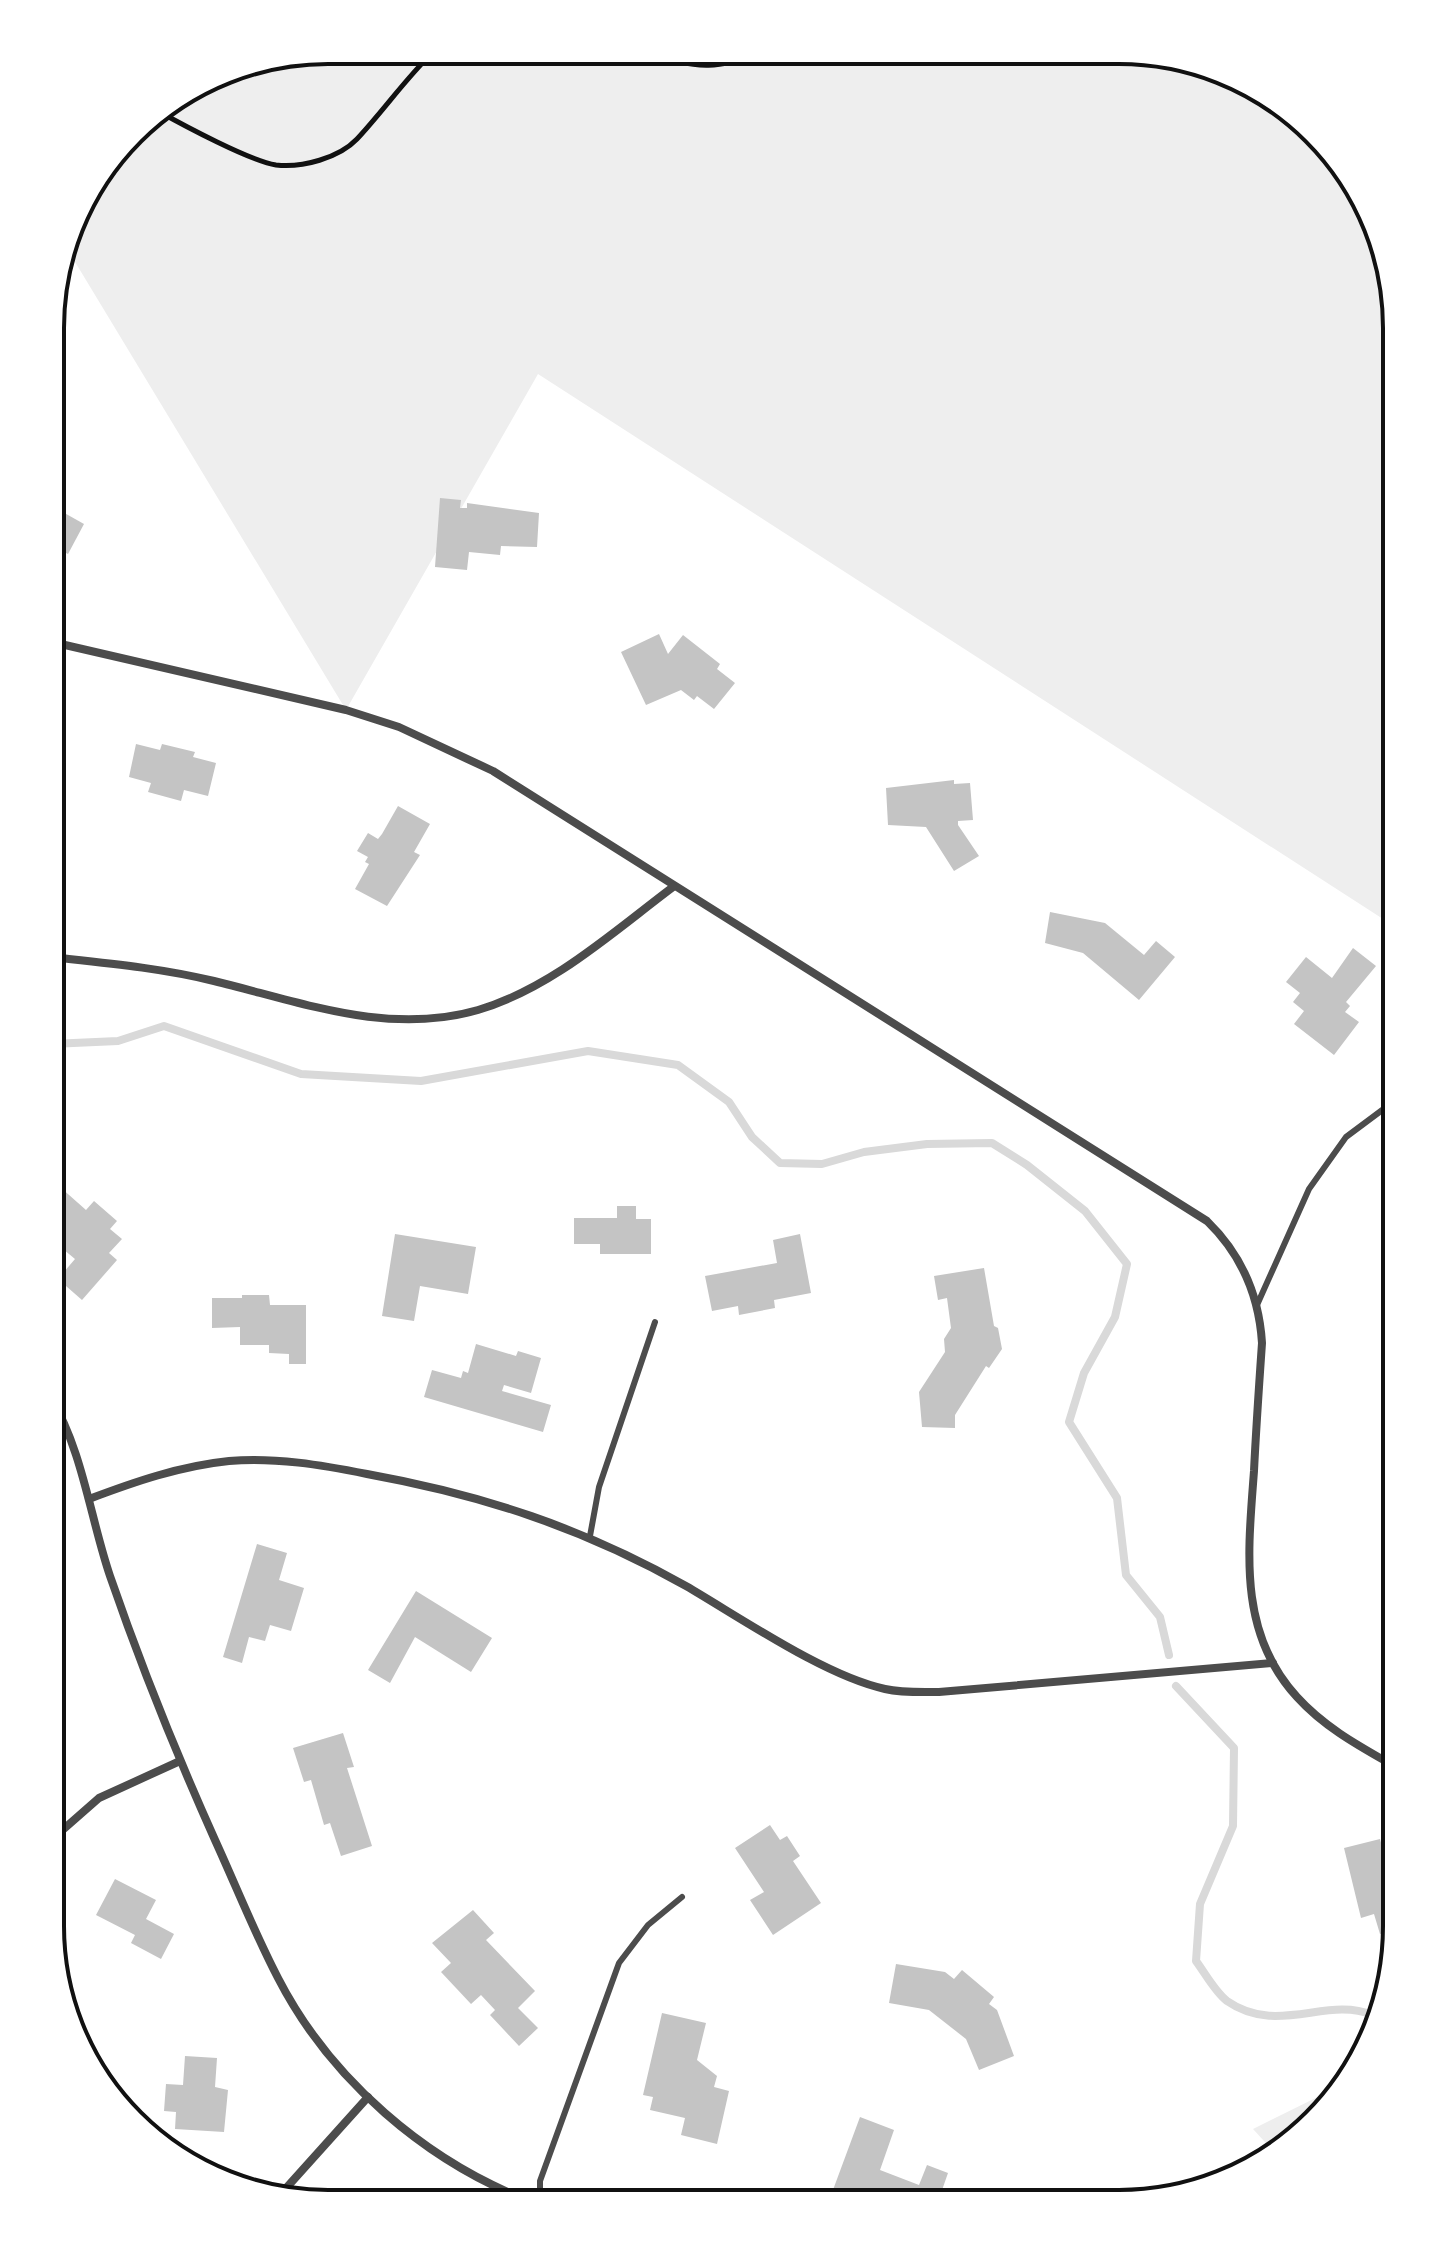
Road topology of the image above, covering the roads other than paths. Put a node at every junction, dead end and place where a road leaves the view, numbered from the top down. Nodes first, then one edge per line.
1 (64, 645) edge
2 (673, 887) junction
3 (64, 959) edge
4 (1383, 1110) edge
5 (1257, 1305) junction
6 (655, 1322) dead end
7 (64, 1427) edge
8 (89, 1499) junction
9 (590, 1536) junction
10 (1273, 1663) junction
11 (1382, 1758) edge
12 (180, 1761) junction
13 (64, 1829) edge
14 (682, 1897) dead end
15 (368, 2097) junction
16 (287, 2187) edge
17 (504, 2190) edge
18 (540, 2190) edge

1 - 2 street
2 - 3 street
2 - 5 street
4 - 5 lane
5 - 10 street
6 - 9 lane
7 - 8 street
8 - 9 street
8 - 12 street
9 - 10 street
10 - 11 street
12 - 13 street
12 - 15 street
14 - 18 lane
15 - 16 street
15 - 17 street

